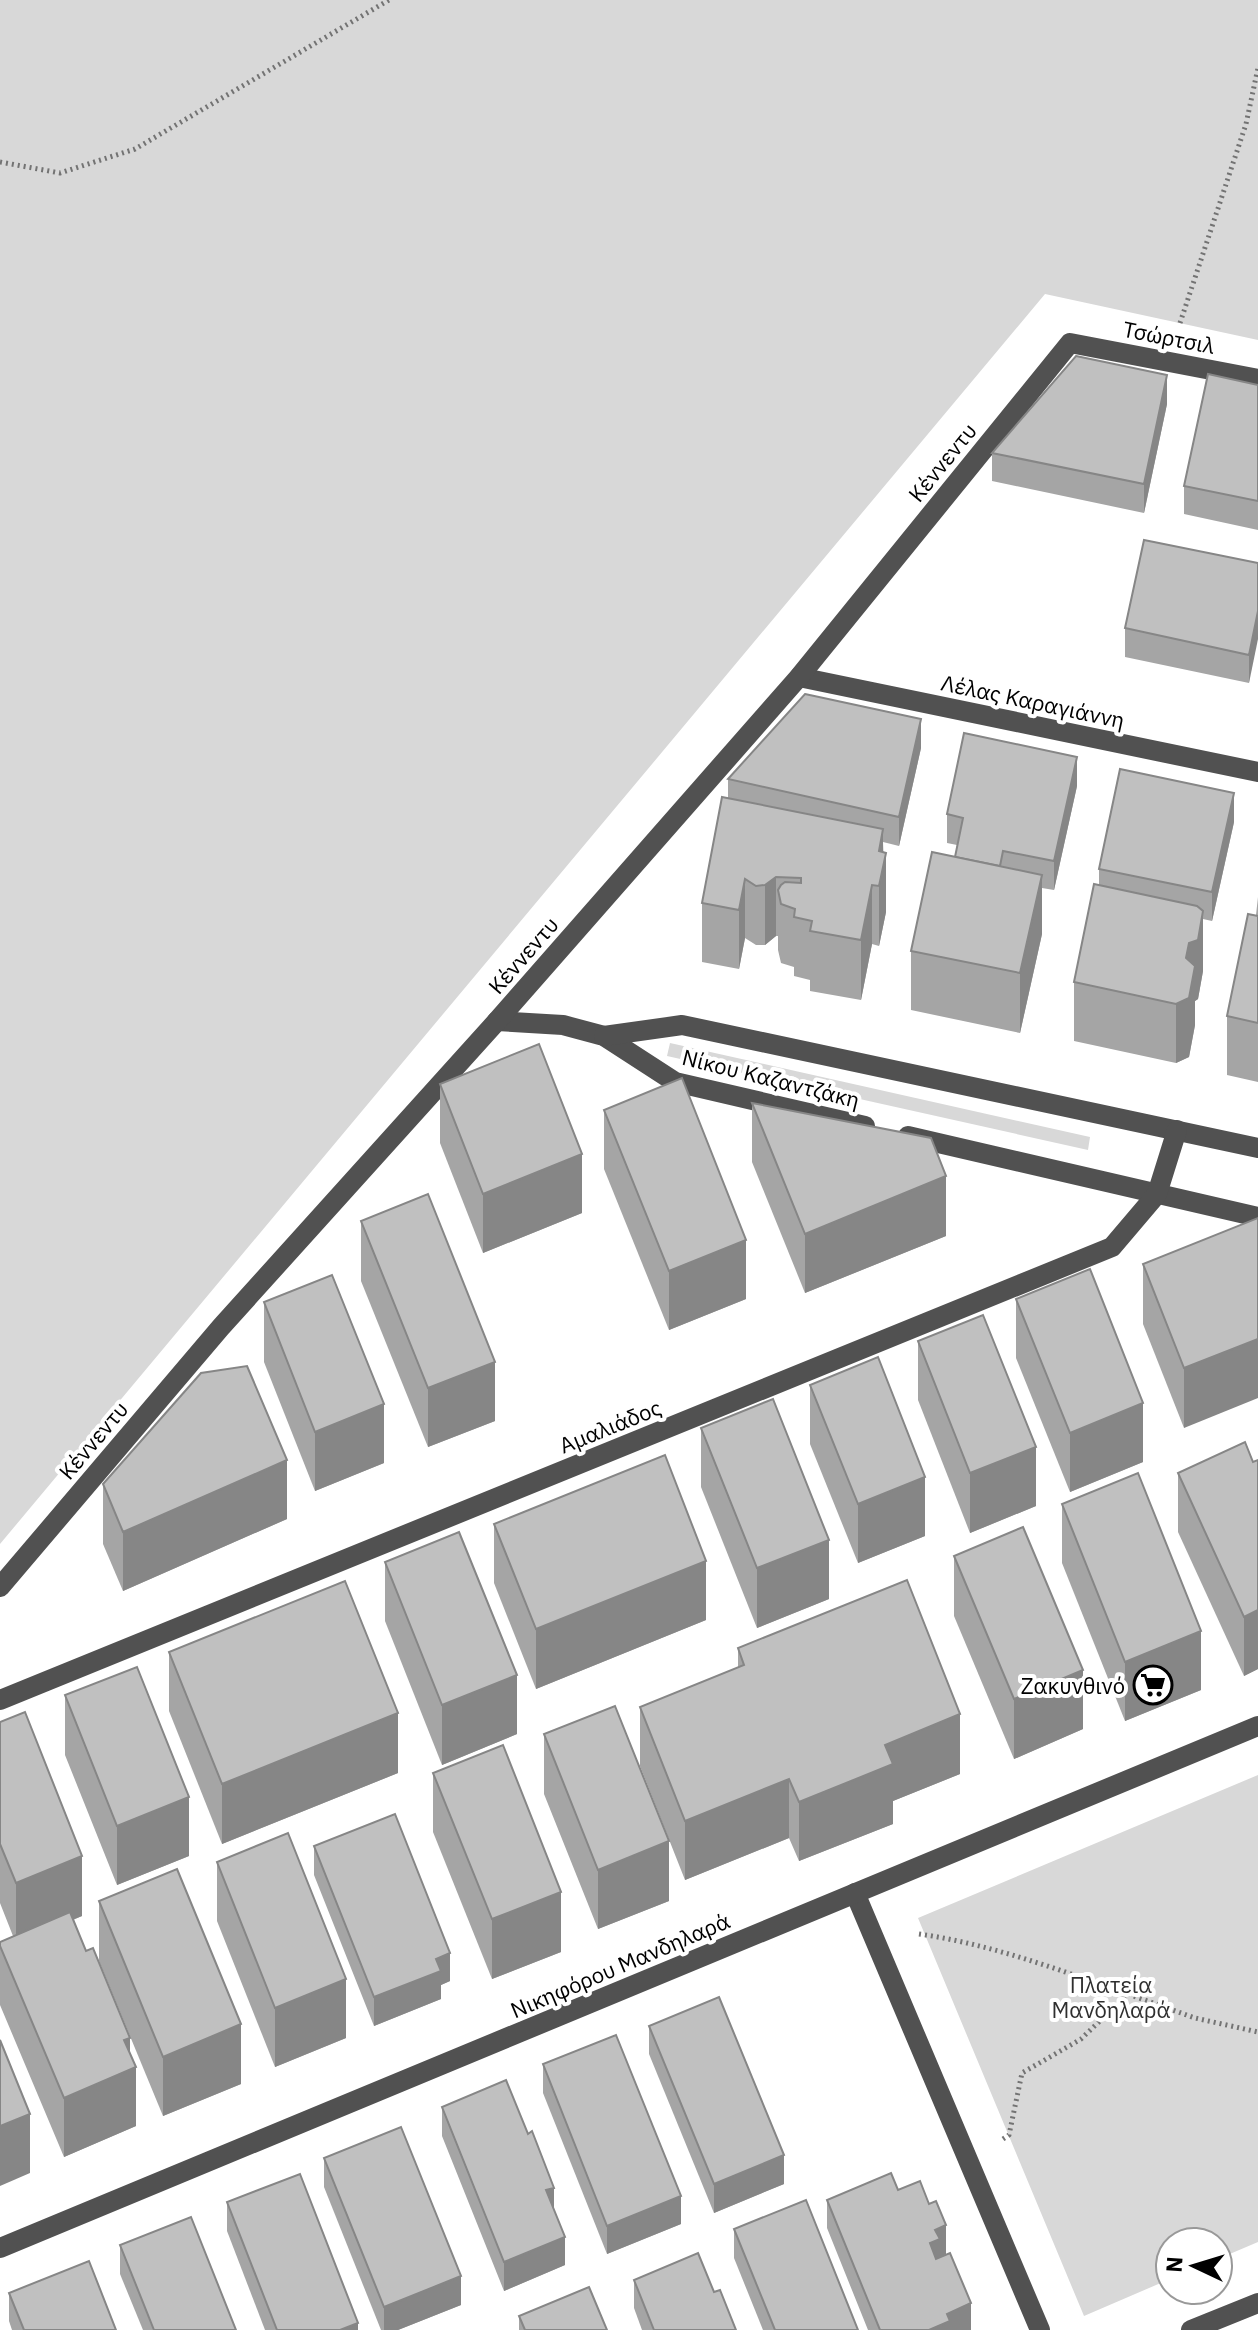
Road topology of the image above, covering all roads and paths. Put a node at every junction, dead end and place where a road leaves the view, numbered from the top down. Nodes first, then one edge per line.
1 (389, 0) edge
2 (1258, 68) edge
3 (0, 162) edge
4 (1070, 343) joint
5 (1167, 361) junction
6 (1258, 379) edge
7 (799, 677) junction
8 (1258, 772) edge
9 (497, 1021) junction
10 (604, 1036) junction
11 (1177, 1130) junction
12 (1258, 1148) edge
13 (1157, 1194) junction
14 (1258, 1217) edge
15 (0, 1587) edge
16 (0, 1700) edge
17 (1258, 1726) edge
18 (855, 1893) junction
19 (919, 1934) dead end
20 (1128, 1994) junction
21 (1258, 2032) edge
22 (1001, 2141) dead end
23 (0, 2248) edge
24 (1258, 2303) edge
25 (1040, 2330) edge
26 (1191, 2330) edge

1 - 3 path
2 - 5 path
4 - 5 street, Τσώρτσιλ
4 - 7 street, Κέννεντυ
5 - 6 street, Τσώρτσιλ
7 - 8 street, Λέλας Καραγιάννη
7 - 9 street, Κέννεντυ
9 - 10 street
9 - 15 street, Κέννεντυ
10 - 11 street, Νίκου Καζαντζάκη
10 - 13 street, Νίκου Καζαντζάκη
11 - 12 street, Νίκου Καζαντζάκη
11 - 13 street, Αμαλιάδος
13 - 14 street, Νίκου Καζαντζάκη
13 - 16 street, Αμαλιάδος
17 - 18 street, Νικηφόρου Μανδηλαρά
18 - 23 street, Νικηφόρου Μανδηλαρά
18 - 25 street
19 - 20 path
20 - 21 path
20 - 22 path
24 - 26 street

